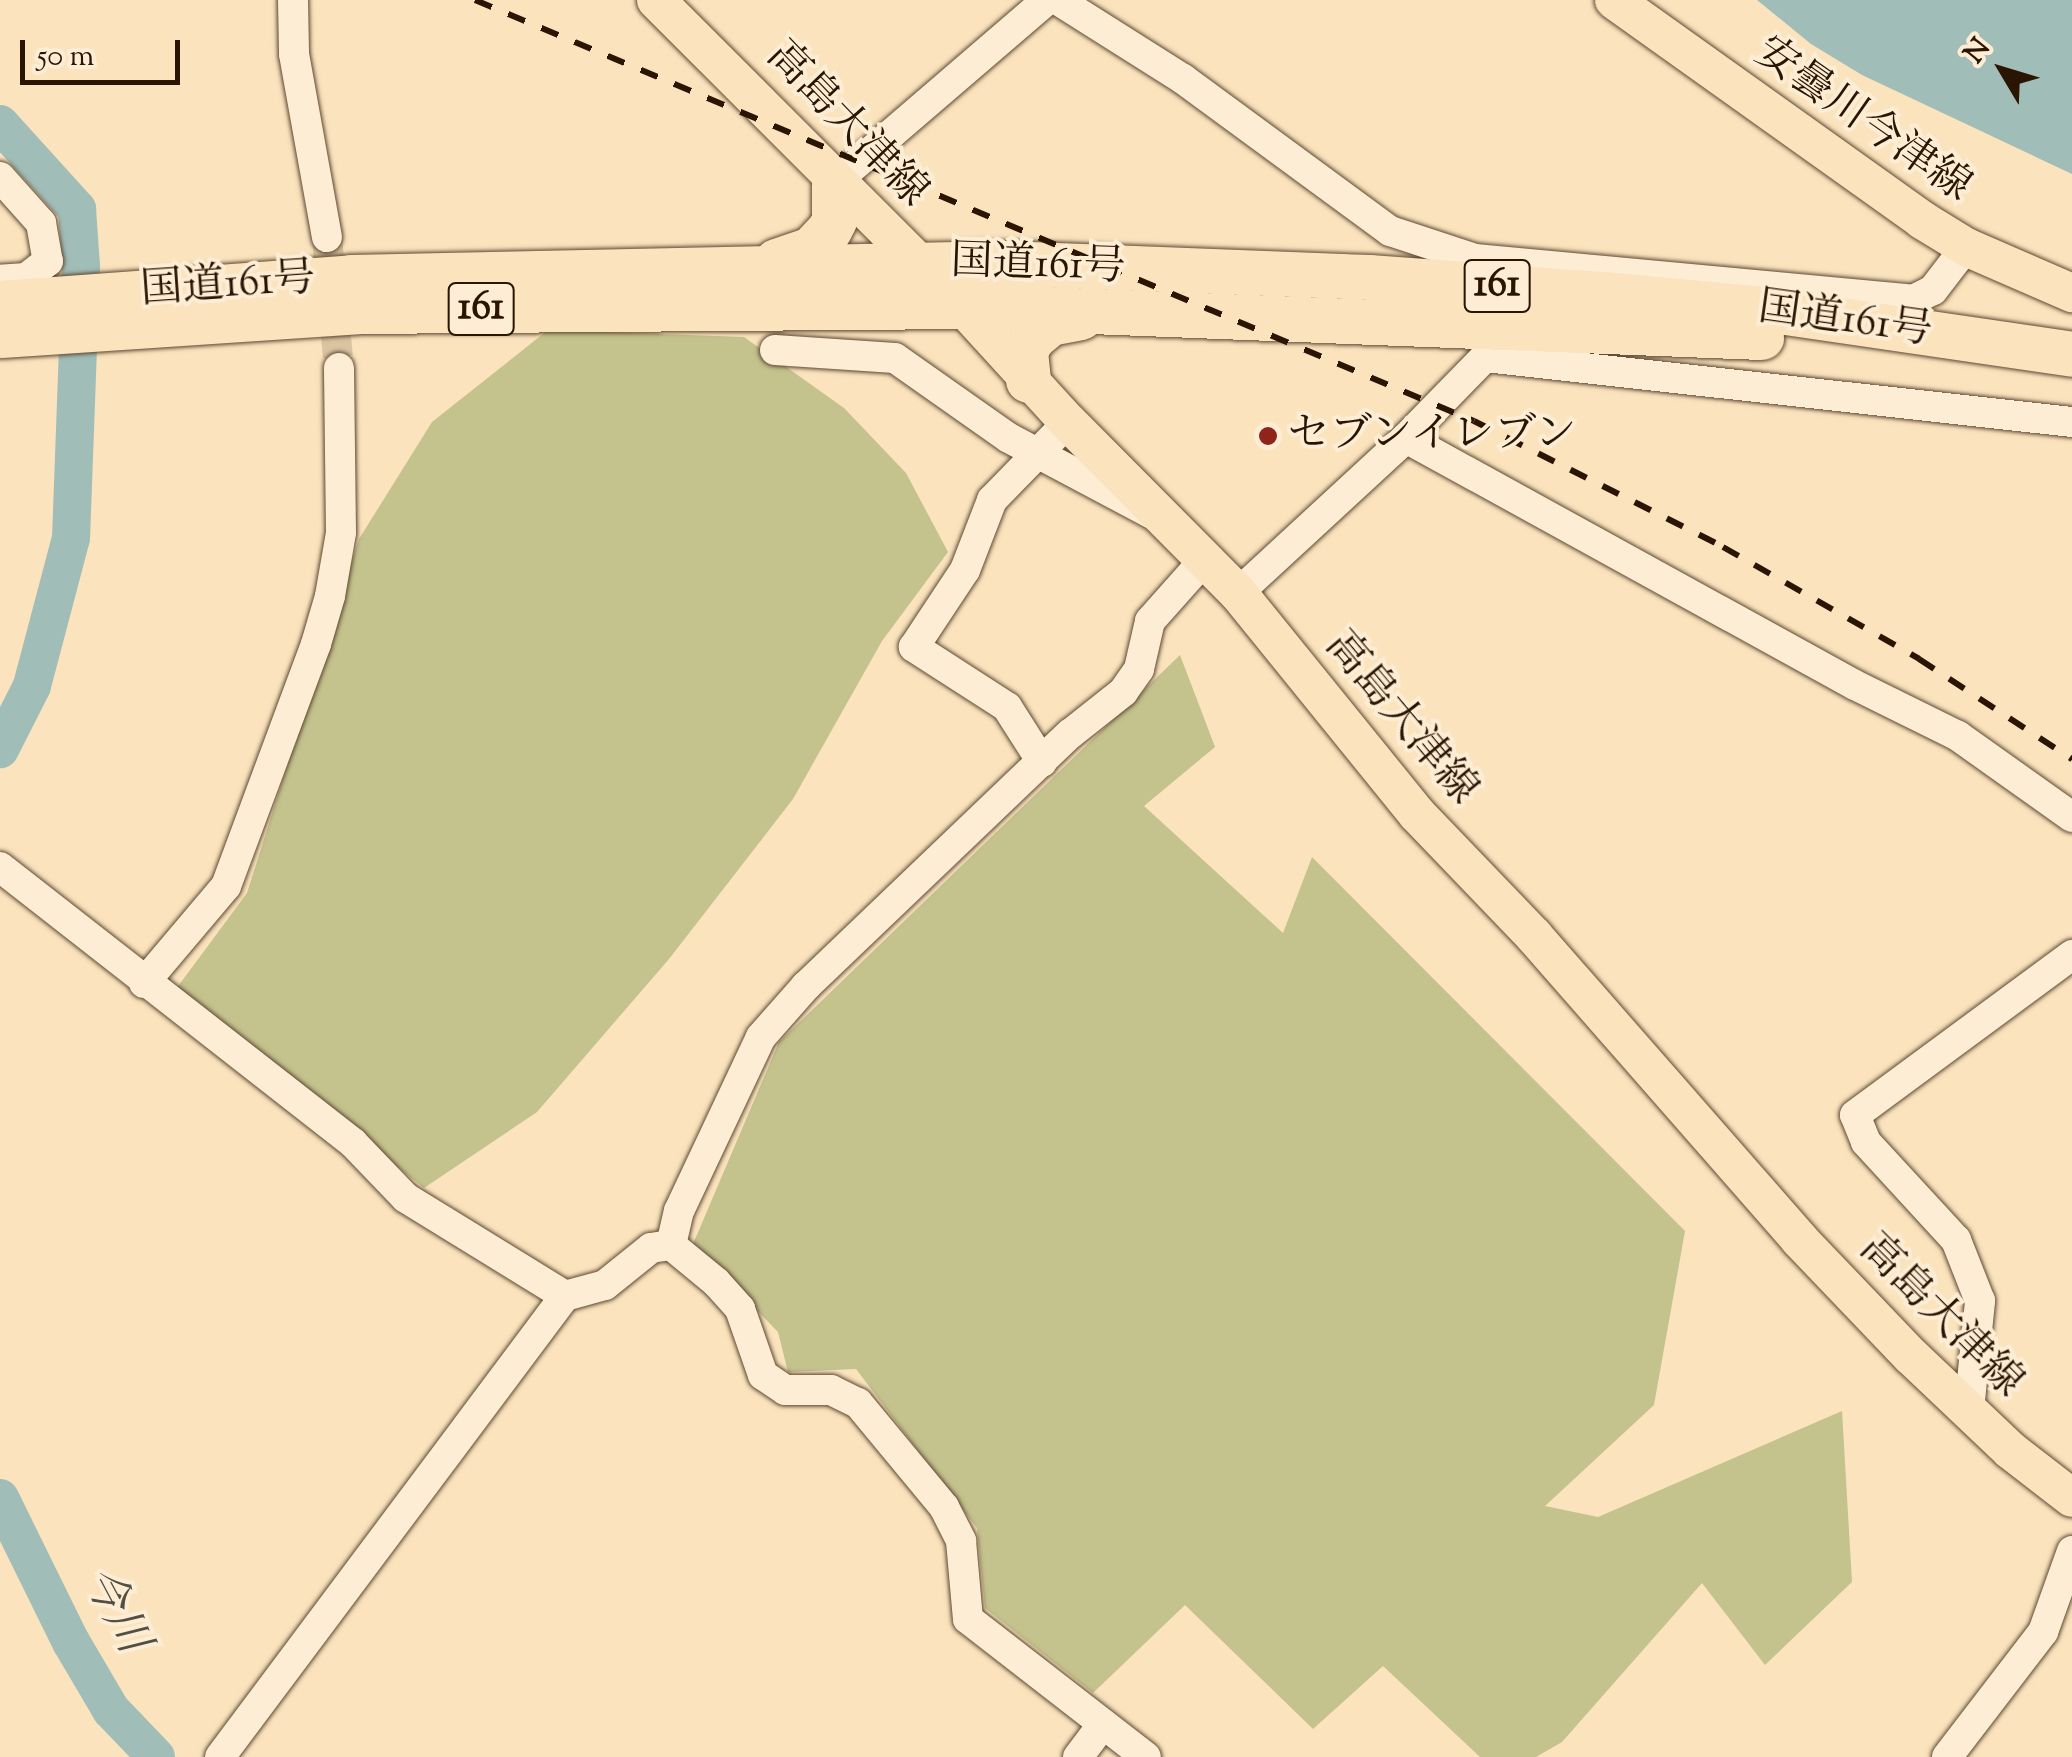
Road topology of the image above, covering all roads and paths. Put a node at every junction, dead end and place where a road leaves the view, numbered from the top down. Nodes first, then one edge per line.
1 (293, 0) edge
2 (656, 0) edge
3 (1047, 0) edge
4 (1058, 0) edge
5 (1614, 0) edge
6 (0, 178) edge
7 (834, 183) junction
8 (328, 237) tunnel mouth
9 (1966, 247) junction
10 (1040, 264) junction
11 (710, 269) junction
12 (616, 274) junction
13 (0, 280) edge
14 (929, 281) junction
15 (2072, 293) edge
16 (0, 303) edge
17 (1096, 314) junction
18 (0, 335) edge
19 (775, 350) dead end
20 (2072, 356) edge
21 (1016, 367) junction
22 (339, 368) tunnel mouth
23 (1068, 422) junction
24 (2072, 422) edge
25 (1406, 438) junction
26 (1038, 454) junction
27 (1161, 517) junction
28 (1205, 559) junction
29 (1238, 593) junction
30 (1042, 762) junction
31 (2072, 817) edge
32 (0, 866) edge
33 (2072, 955) edge
34 (144, 982) junction
35 (671, 1245) junction
36 (565, 1296) junction
37 (1969, 1410) junction
38 (2072, 1498) edge
39 (2072, 1551) edge
40 (1102, 1724) junction
41 (220, 1757) edge
42 (1078, 1757) edge
43 (1146, 1757) edge
44 (1948, 1757) edge

1 - 8 street
2 - 7 main road, 高島大津線
3 - 7 street
4 - 9 street
5 - 9 main road, 安曇川今津線
6 - 13 street
7 - 11 highway
7 - 14 main road, 高島大津線
9 - 15 main road, 安曇川今津線
10 - 14 highway, 国道161号 / 161
10 - 14 highway
10 - 20 highway, 国道161号 / 161
11 - 12 highway, 国道161号 / 161
11 - 14 highway, 国道161号 / 161
12 - 14 highway
12 - 16 highway, 国道161号 / 161
14 - 17 highway, 国道161号 / 161
14 - 18 highway, 国道161号 / 161
14 - 21 highway
17 - 20 highway, 国道161号 / 161
17 - 21 highway
19 - 26 street
21 - 23 main road, 高島大津線
22 - 34 street
23 - 26 street
23 - 27 main road, 高島大津線
24 - 25 street
25 - 29 street
25 - 31 street
26 - 27 street
26 - 30 street
27 - 28 main road, 高島大津線
28 - 29 main road, 高島大津線
28 - 30 street
29 - 37 main road, 高島大津線
30 - 35 street
32 - 34 street
33 - 37 street
34 - 36 street
35 - 36 street
35 - 40 street
36 - 41 street
37 - 38 main road, 高島大津線
39 - 44 street
40 - 42 street
40 - 43 street

